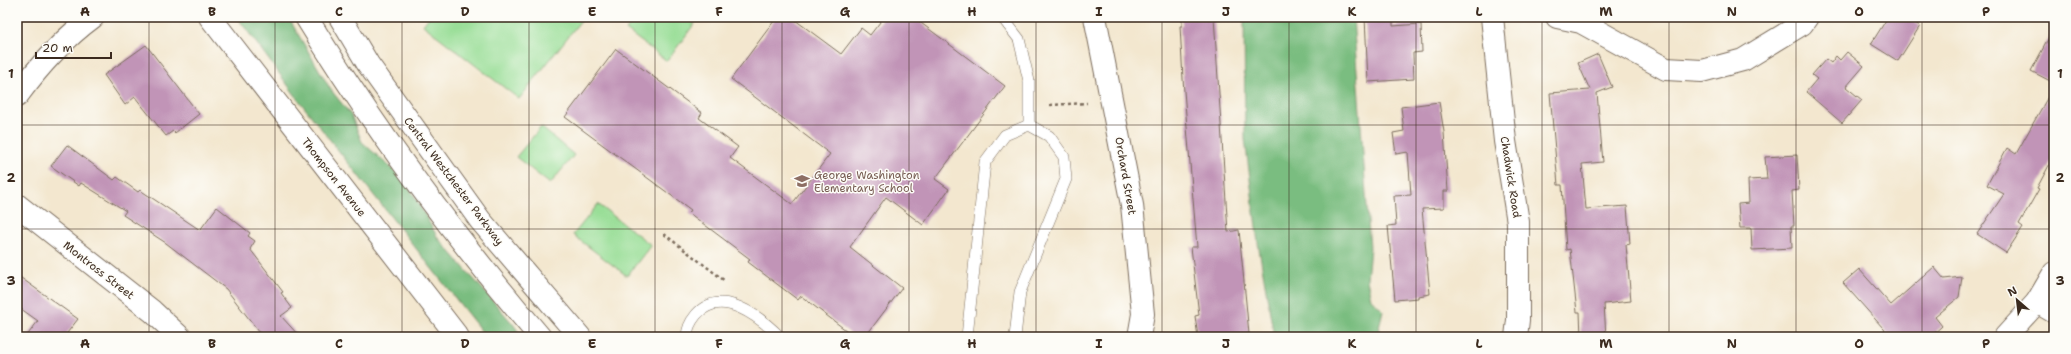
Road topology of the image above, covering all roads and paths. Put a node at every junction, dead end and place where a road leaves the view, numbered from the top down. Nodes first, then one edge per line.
1 (93, 17) edge
2 (210, 17) edge
3 (306, 17) edge
4 (340, 17) edge
5 (1002, 17) edge
6 (1095, 17) edge
7 (1492, 17) edge
8 (1557, 17) edge
9 (1807, 17) edge
10 (17, 96) edge
11 (1112, 102) junction
12 (1050, 105) dead end
13 (1029, 125) junction
14 (17, 205) edge
15 (664, 234) dead end
16 (2054, 273) edge
17 (725, 281) dead end
18 (2045, 307) edge
19 (180, 337) edge
20 (458, 337) edge
21 (540, 337) edge
22 (580, 337) edge
23 (687, 337) edge
24 (780, 337) edge
25 (967, 337) edge
26 (1015, 337) edge
27 (1139, 337) edge
28 (1516, 337) edge
29 (2005, 337) edge

1 - 10 street
2 - 20 street, Thompson Avenue
3 - 21 street
4 - 22 street, Central Westchester Parkway
5 - 13 lane
6 - 11 street, Orchard Street
7 - 28 street, Chadwick Road
8 - 9 street
11 - 12 path
11 - 27 street, Orchard Street
13 - 25 lane
13 - 26 lane
14 - 19 street, Montross Street
15 - 17 path
16 - 18 street
18 - 29 street
23 - 24 lane

